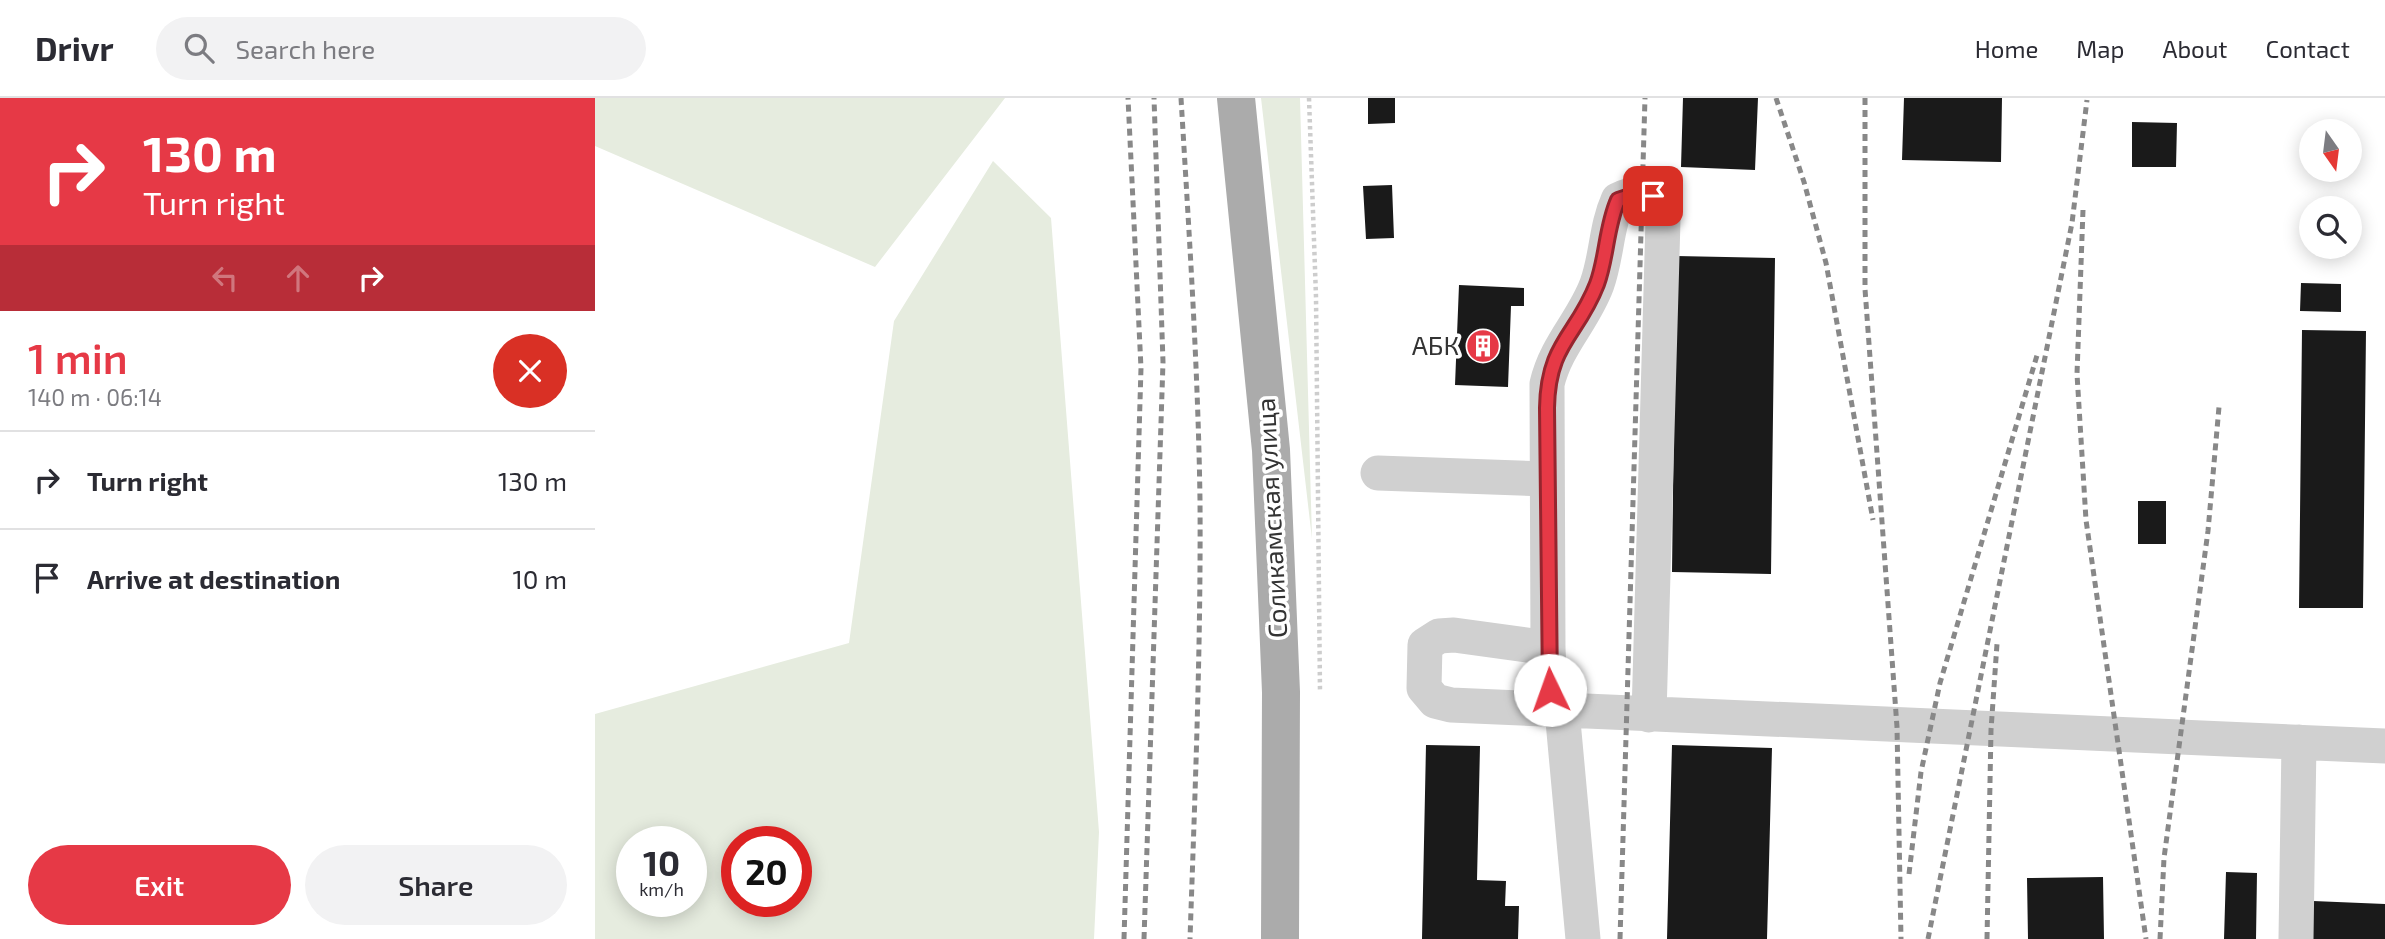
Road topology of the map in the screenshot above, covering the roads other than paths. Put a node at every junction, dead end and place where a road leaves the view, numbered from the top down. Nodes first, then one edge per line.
1 (1236, 98) edge
2 (1378, 473) dead end
3 (1547, 479) junction
4 (1548, 648) junction
5 (1556, 710) junction
6 (1649, 715) junction
7 (2299, 742) junction
8 (2385, 746) edge
9 (1280, 939) edge
10 (1583, 939) edge
11 (2296, 939) edge

1 - 9 main road, Соликамская улица
2 - 3 lane
3 - 4 lane
3 - 6 lane
4 - 5 lane
4 - 5 lane
5 - 6 lane
5 - 10 lane
6 - 7 lane
7 - 8 lane
7 - 11 lane

